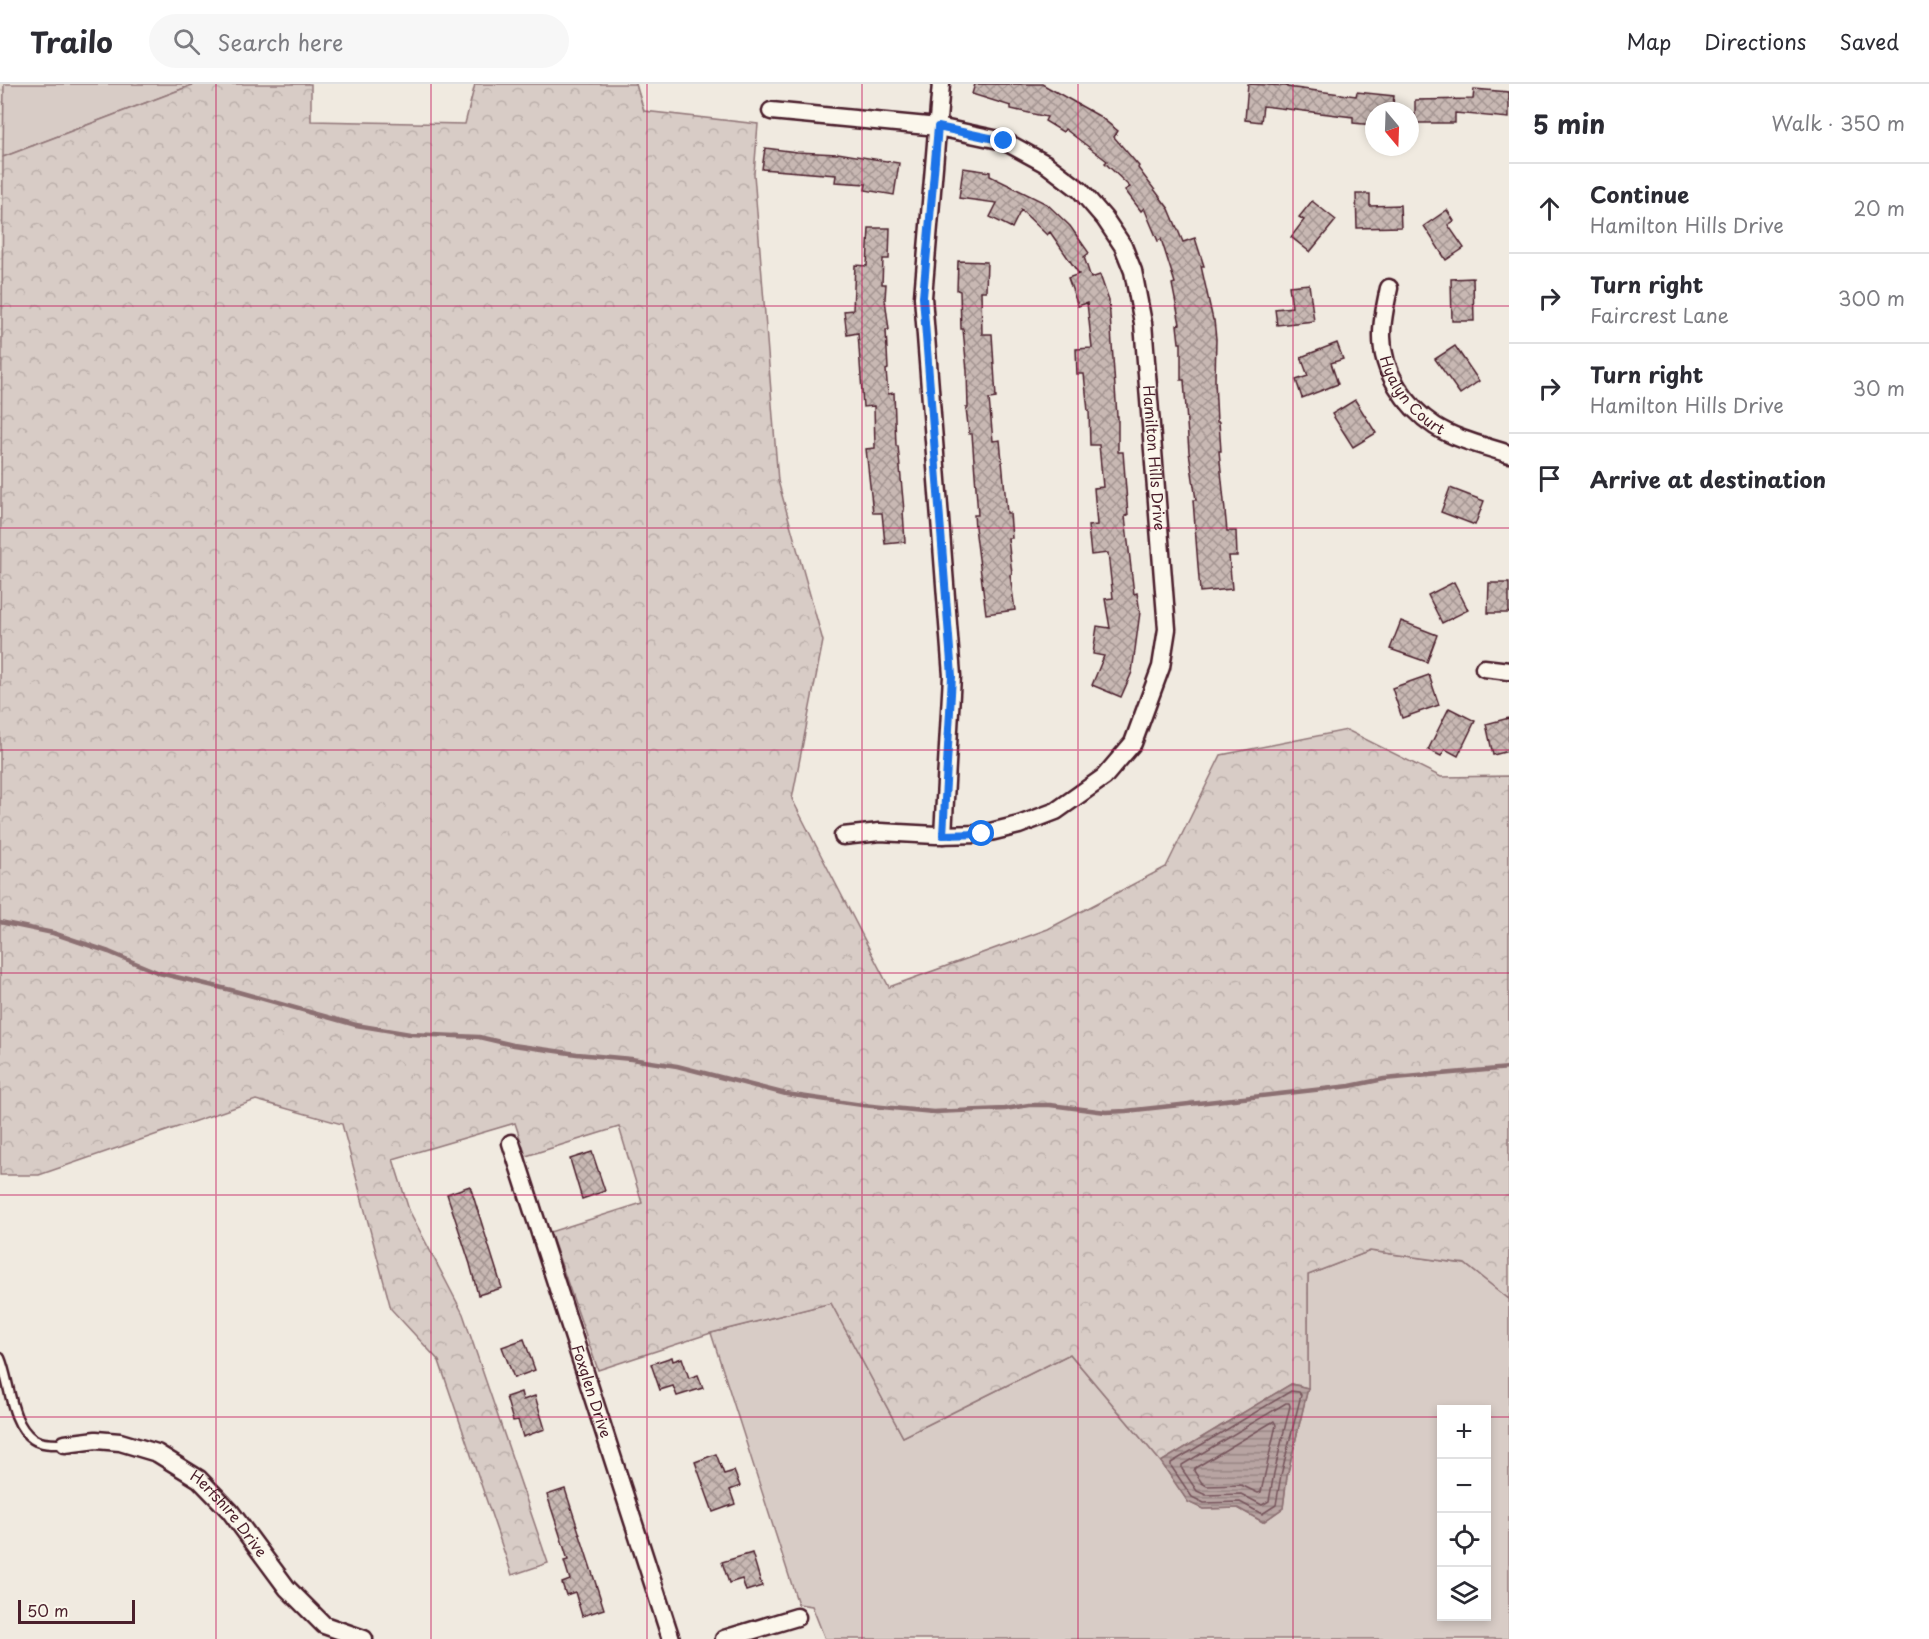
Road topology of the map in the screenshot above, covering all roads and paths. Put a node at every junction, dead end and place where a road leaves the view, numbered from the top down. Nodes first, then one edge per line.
1 (941, 84) edge
2 (771, 111) dead end
3 (938, 127) junction
4 (1389, 288) dead end
5 (1509, 454) edge
6 (1484, 668) dead end
7 (1509, 671) edge
8 (943, 835) junction
9 (843, 836) dead end
10 (511, 1143) dead end
11 (0, 1358) edge
12 (65, 1444) joint
13 (797, 1617) dead end
14 (364, 1639) edge
15 (671, 1639) edge
16 (724, 1639) edge

1 - 3 street
2 - 3 street, Hamilton Hills Drive
3 - 8 street
3 - 8 street, Hamilton Hills Drive
4 - 5 street, Hyalyn Court
6 - 7 street
8 - 9 street, Hamilton Hills Drive
10 - 15 street, Foxglen Drive
11 - 12 lane
12 - 14 street, Herfshire Drive
13 - 16 street

